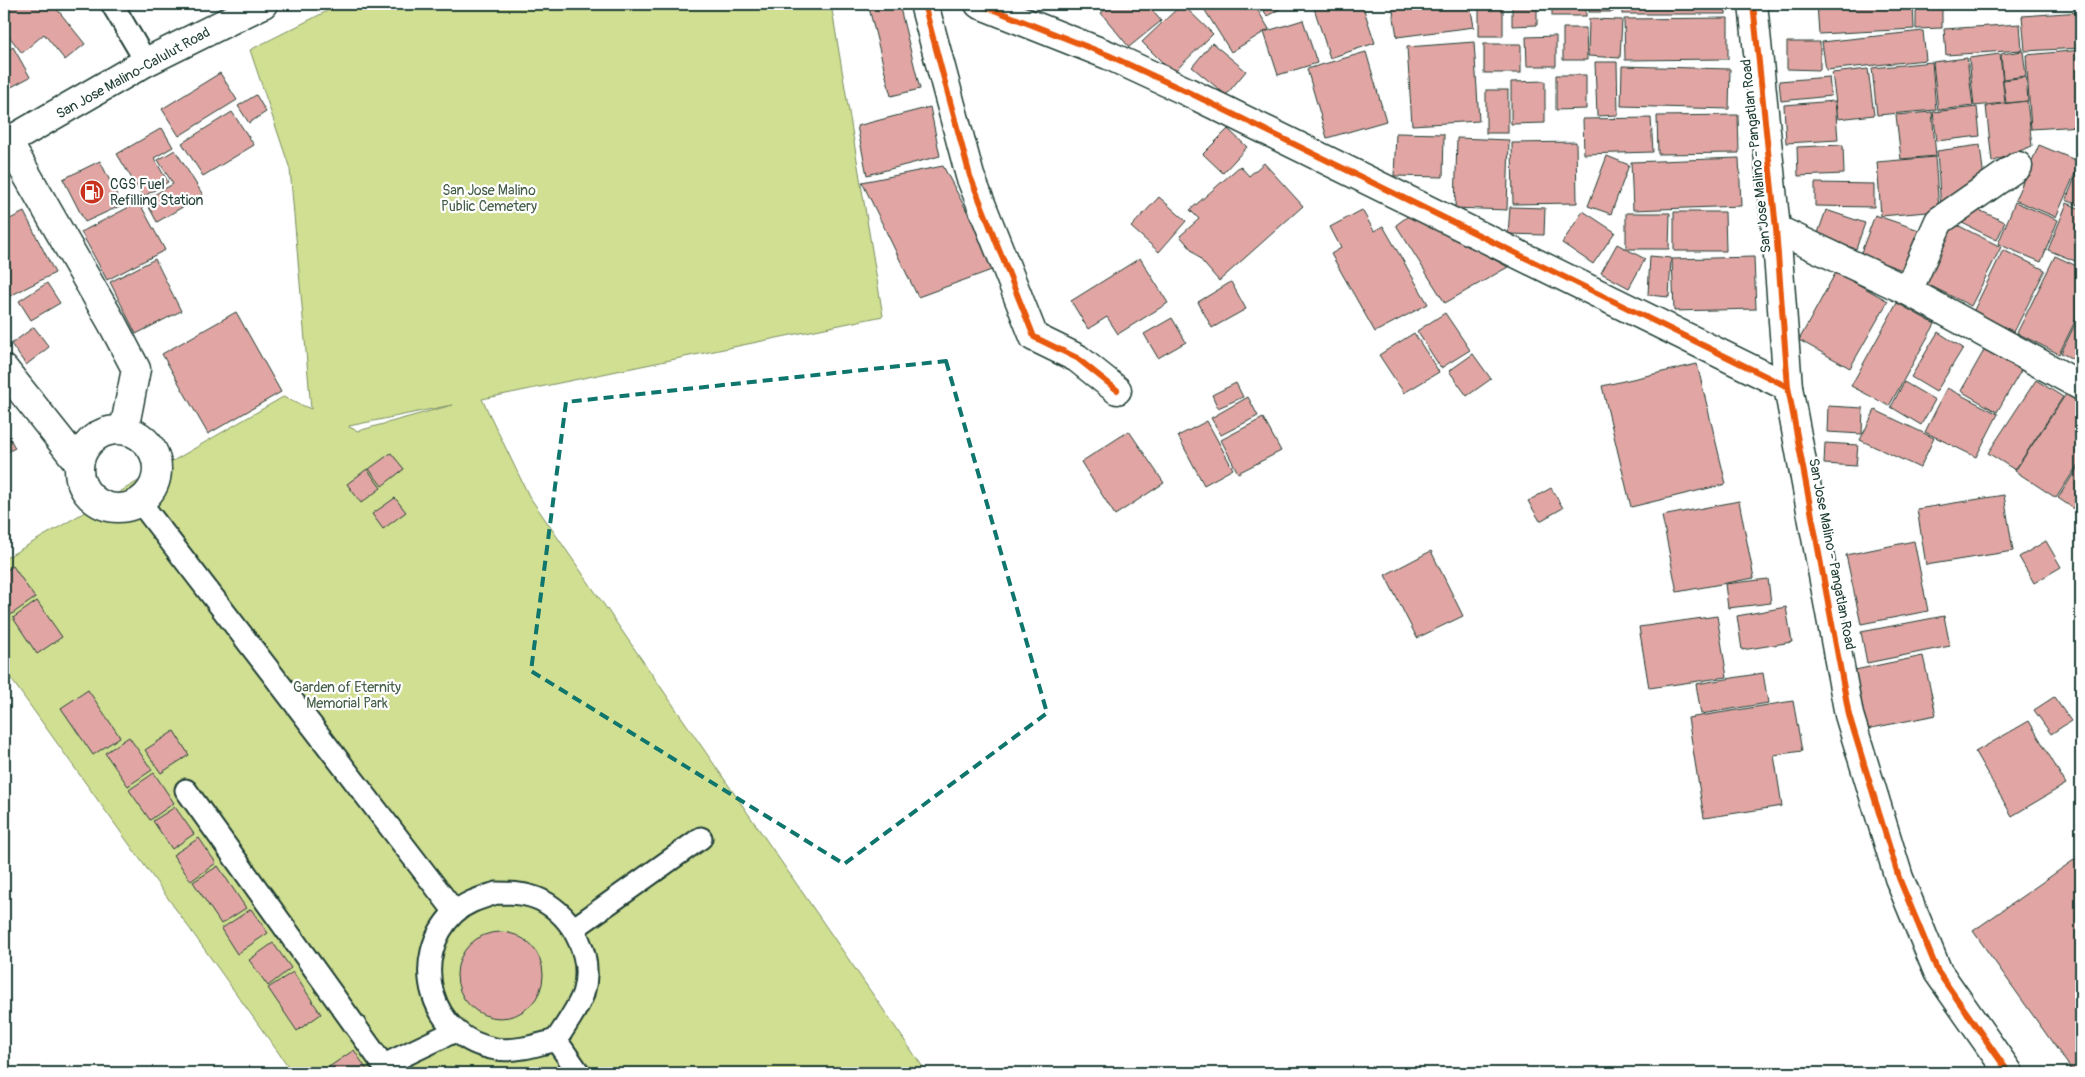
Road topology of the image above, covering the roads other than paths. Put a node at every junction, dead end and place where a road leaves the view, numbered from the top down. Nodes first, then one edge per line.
1 (112, 4) edge
2 (263, 4) edge
3 (924, 4) edge
4 (979, 4) edge
5 (1753, 4) edge
6 (146, 62) junction
7 (6, 143) edge
8 (2018, 166) dead end
9 (1776, 229) junction
10 (1908, 291) junction
11 (4, 369) edge
12 (2081, 386) edge
13 (1788, 387) junction
14 (1116, 390) dead end
15 (124, 430) junction
16 (78, 462) junction
17 (140, 502) junction
18 (186, 790) dead end
19 (701, 838) dead end
20 (456, 912) junction
21 (574, 928) junction
22 (456, 1030) junction
23 (556, 1040) junction
24 (386, 1069) edge
25 (580, 1073) edge
26 (2009, 1073) edge

1 - 6 lane
2 - 6 street, San Jose Malino-Calulut Road
3 - 14 street
4 - 13 street
5 - 9 street, San Jose Malino - Pangatlan Road
6 - 7 street, San Jose Malino-Calulut Road
7 - 15 street
8 - 10 street
9 - 10 street
9 - 13 street, San Jose Malino - Pangatlan Road
10 - 12 street
11 - 16 street
13 - 26 street, San Jose Malino - Pangatlan Road
15 - 16 street
15 - 17 street
16 - 17 street
17 - 20 lane
18 - 24 lane
19 - 21 lane
20 - 21 lane
20 - 22 lane
21 - 23 lane
22 - 23 lane
22 - 24 lane
23 - 25 lane

